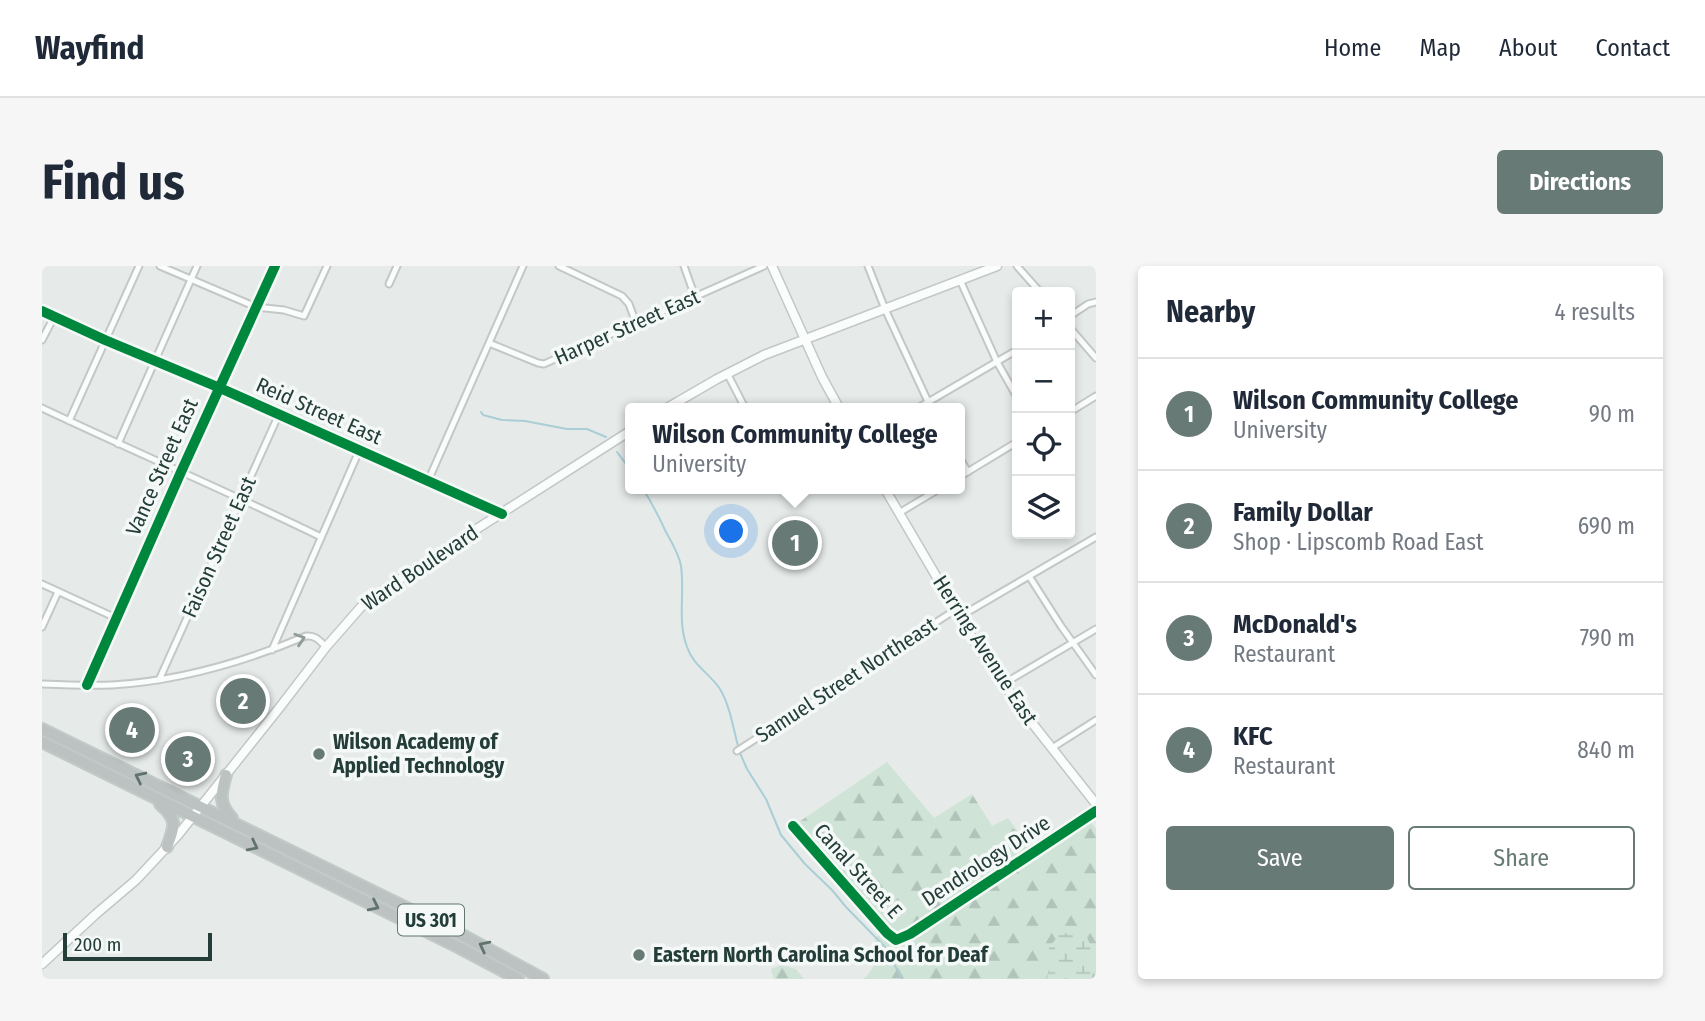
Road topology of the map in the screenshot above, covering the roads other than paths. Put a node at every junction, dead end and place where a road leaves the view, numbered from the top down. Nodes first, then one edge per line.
1 (139, 266) edge
2 (160, 266) edge
3 (197, 266) edge
4 (275, 266) edge
5 (327, 266) edge
6 (397, 266) edge
7 (523, 266) edge
8 (559, 266) edge
9 (684, 266) edge
10 (764, 266) edge
11 (772, 266) edge
12 (868, 266) edge
13 (997, 266) edge
14 (1017, 266) edge
15 (191, 279) junction
16 (960, 280) junction
17 (389, 284) dead end
18 (1036, 287) edge
19 (695, 297) junction
20 (1096, 302) edge
21 (256, 307) junction
22 (885, 309) junction
23 (42, 311) edge
24 (1075, 313) edge
25 (54, 317) junction
26 (636, 323) junction
27 (1075, 334) edge
28 (42, 340) edge
29 (105, 340) junction
30 (805, 340) junction
31 (489, 342) junction
32 (1012, 353) edge
33 (1096, 358) edge
34 (154, 361) junction
35 (997, 362) junction
36 (727, 373) junction
37 (219, 388) junction
38 (1012, 388) edge
39 (1096, 396) edge
40 (676, 403) edge
41 (742, 403) edge
42 (836, 403) edge
43 (929, 403) edge
44 (933, 403) edge
45 (42, 408) edge
46 (1075, 409) edge
47 (279, 414) junction
48 (69, 421) junction
49 (625, 435) edge
50 (118, 444) junction
51 (1012, 446) edge
52 (359, 451) junction
53 (965, 466) edge
54 (181, 472) junction
55 (968, 472) junction
56 (965, 474) edge
57 (428, 481) junction
58 (888, 494) edge
59 (931, 494) edge
60 (241, 498) junction
61 (899, 513) junction
62 (502, 514) junction
63 (321, 537) junction
64 (1096, 537) edge
65 (1028, 576) junction
66 (42, 584) edge
67 (58, 592) junction
68 (957, 613) junction
69 (116, 618) junction
70 (42, 627) edge
71 (1096, 629) edge
72 (1072, 643) junction
73 (326, 647) junction
74 (272, 650) junction
75 (1096, 675) edge
76 (159, 680) junction
77 (42, 684) edge
78 (1003, 684) junction
79 (87, 685) junction
80 (1096, 720) edge
81 (42, 729) edge
82 (42, 742) edge
83 (1052, 748) junction
84 (737, 751) dead end
85 (226, 775) junction
86 (150, 795) junction
87 (1096, 804) edge
88 (202, 807) junction
89 (1096, 811) edge
90 (193, 817) junction
91 (239, 825) junction
92 (793, 826) dead end
93 (167, 847) junction
94 (897, 940) joint
95 (42, 964) edge
96 (518, 979) edge
97 (543, 979) edge

1 - 29 street
2 - 15 street
3 - 15 street
4 - 21 street, Vance Street East
5 - 21 street
6 - 17 street
7 - 31 street
8 - 26 street
9 - 19 street
10 - 19 street, Harper Street East
11 - 30 main road
12 - 22 street
13 - 16 main road
14 - 18 street
15 - 21 street
15 - 34 street
16 - 22 main road
16 - 35 street
19 - 26 street, Harper Street East
20 - 24 street
21 - 37 street, Vance Street East
22 - 30 main road
22 - 43 street
23 - 25 main road, Reid Street East
25 - 28 street
25 - 29 main road, Reid Street East
26 - 31 street, Harper Street East
27 - 33 street
29 - 34 main road, Reid Street East
29 - 48 street
30 - 36 main road
30 - 42 main road
31 - 57 street
32 - 35 street
34 - 37 main road, Reid Street East
34 - 50 street
35 - 38 street
35 - 44 street
36 - 40 main road
36 - 41 street
37 - 47 main road, Reid Street East
37 - 54 street, Vance Street East
39 - 46 street
45 - 48 street
47 - 52 main road, Reid Street East
47 - 60 street, Faison Street East
48 - 50 street
49 - 62 main road, Ward Boulevard
50 - 54 street
51 - 55 street
52 - 57 main road, Reid Street East
52 - 63 street
53 - 55 street
54 - 60 street
54 - 69 street, Vance Street East
55 - 56 street
57 - 62 main road, Reid Street East
58 - 61 main road, Herring Avenue East
59 - 61 street
60 - 63 street
60 - 76 street, Faison Street East
61 - 68 main road, Herring Avenue East
62 - 73 main road, Ward Boulevard
63 - 74 street
64 - 65 street, Samuel Street Northeast
65 - 68 street, Samuel Street Northeast
65 - 72 street
66 - 67 street
67 - 69 street
67 - 70 street
68 - 78 main road, Herring Avenue East
68 - 84 street, Samuel Street Northeast
69 - 79 street, Vance Street East
71 - 72 street
72 - 75 street
72 - 78 street
74 -> 73 street
73 - 85 main road, Ward Boulevard
74 - 76 street
76 - 79 street
77 - 79 street
78 - 83 main road, Herring Avenue East
80 - 83 street
88 -> 81 highway, US 301
82 - 86 highway, US 301
83 - 87 main road, Herring Avenue East
85 - 88 main road, Ward Boulevard
85 - 91 highway
86 - 90 highway, US 301
86 - 93 highway
88 - 90 main road, Ward Boulevard
88 - 91 highway, US 301
89 - 94 street, Dendrology Drive
90 - 93 main road, Ward Boulevard
90 -> 96 highway, US 301
97 -> 91 highway, US 301
92 - 94 street, Canal Street E
93 - 95 main road, Ward Boulevard

